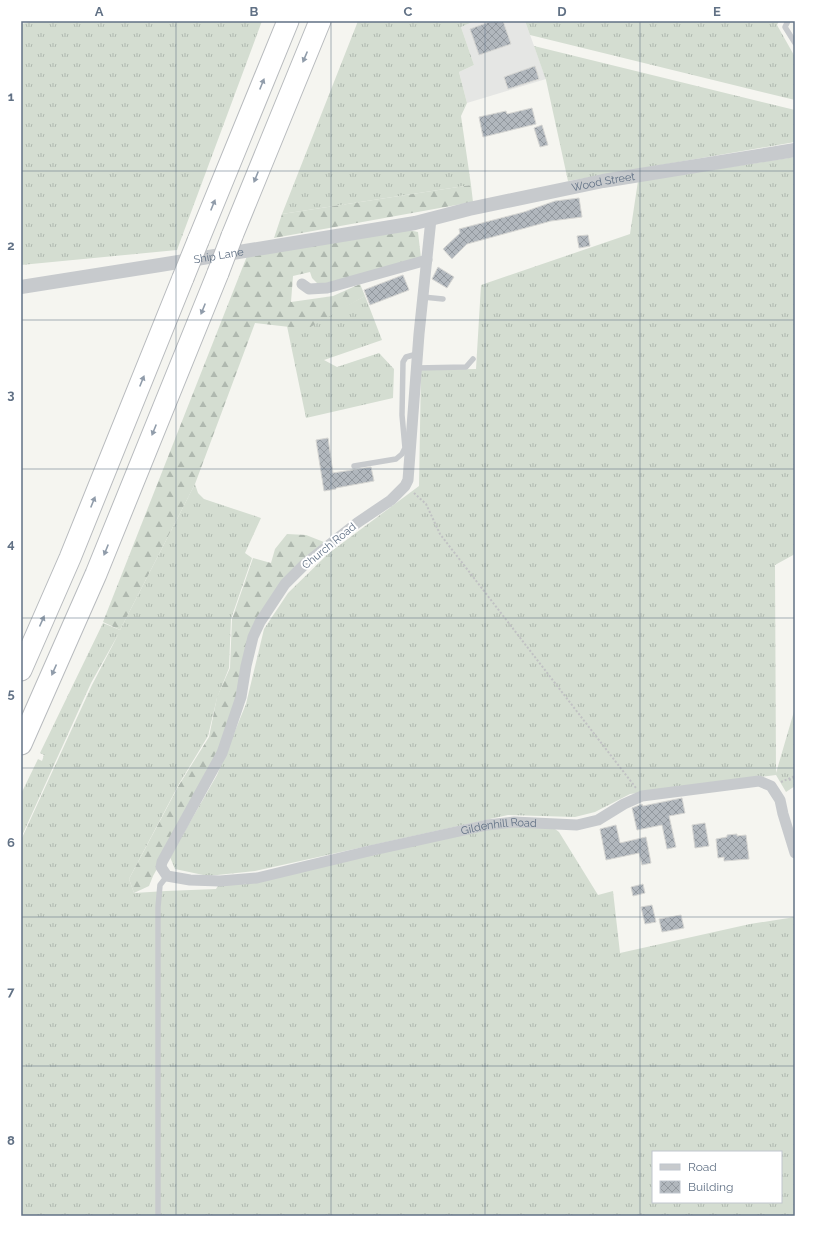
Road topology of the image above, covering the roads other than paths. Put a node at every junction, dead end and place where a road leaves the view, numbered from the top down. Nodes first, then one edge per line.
1 (288, 21) edge
2 (320, 21) edge
3 (788, 21) edge
4 (795, 43) edge
5 (794, 151) edge
6 (431, 219) junction
7 (415, 223) joint
8 (427, 260) junction
9 (302, 284) dead end
10 (21, 287) edge
11 (423, 297) junction
12 (443, 299) dead end
13 (417, 354) junction
14 (474, 359) dead end
15 (416, 368) junction
16 (354, 466) dead end
17 (21, 670) edge
18 (21, 744) edge
19 (795, 853) edge
20 (167, 876) junction
21 (158, 1216) edge

17 -> 1 highway, bridge
2 -> 18 highway, bridge
3 - 4 lane
5 - 6 street, Wood Street
6 - 7 street, Wood Street
6 - 8 street
7 - 10 street, Ship Lane
8 - 9 street
8 - 11 street
11 - 12 lane
11 - 13 street
13 - 15 street
13 - 16 lane
14 - 15 lane
15 - 20 street, Church Road
19 - 20 street, Gildenhill Road
20 - 21 lane

